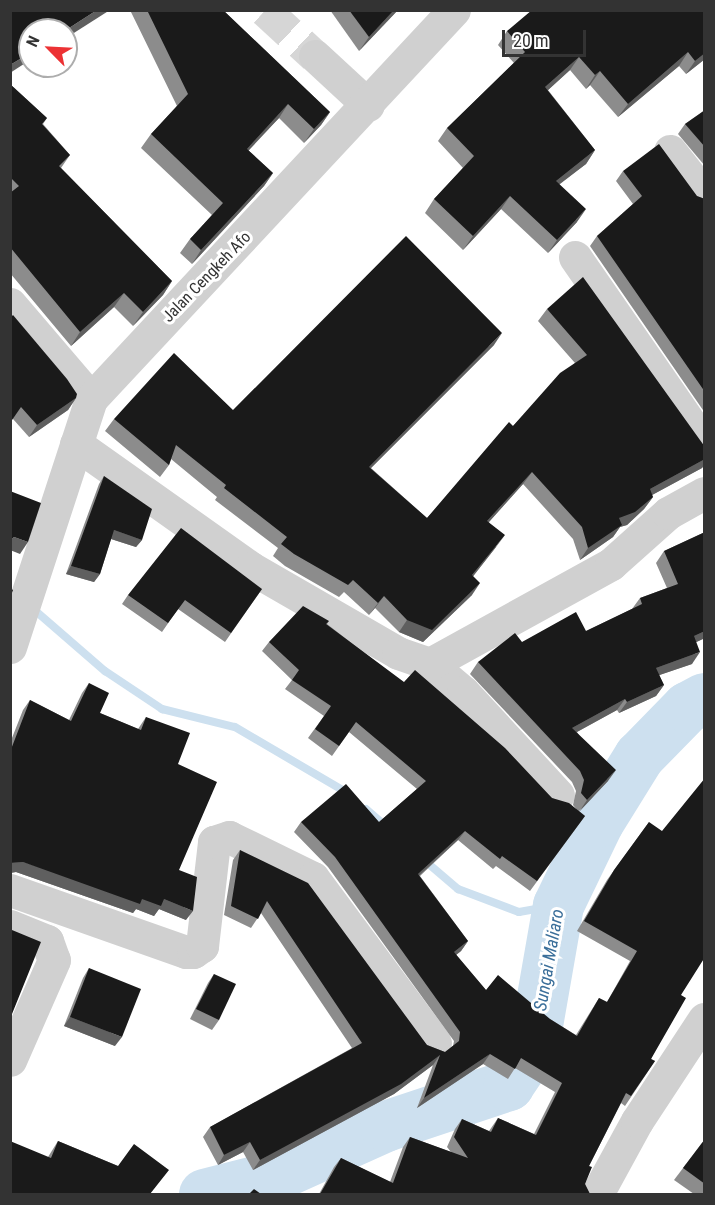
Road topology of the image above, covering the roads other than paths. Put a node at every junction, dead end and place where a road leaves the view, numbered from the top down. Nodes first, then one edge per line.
1 (454, 10) edge
2 (315, 56) tunnel mouth
3 (368, 105) junction
4 (670, 151) dead end
5 (705, 194) edge
6 (575, 257) dead end
7 (10, 304) edge
8 (92, 399) junction
9 (705, 443) edge
10 (76, 444) junction
11 (705, 493) edge
12 (16, 632) edge
13 (430, 664) junction
14 (558, 795) dead end
15 (10, 890) edge
16 (10, 926) edge
17 (705, 1019) edge
18 (435, 1043) dead end
19 (10, 1060) edge
20 (597, 1194) edge

1 - 3 street, Jalan Cengkeh Afo
2 - 3 street
3 - 8 street, Jalan Cengkeh Afo
4 - 5 street
6 - 9 street
7 - 8 street
8 - 10 street, Jalan Cengkeh Afo
10 - 12 street, Jalan Cengkeh Afo
10 - 13 street
11 - 13 street
13 - 14 street
15 - 18 street
16 - 19 street
17 - 20 street

